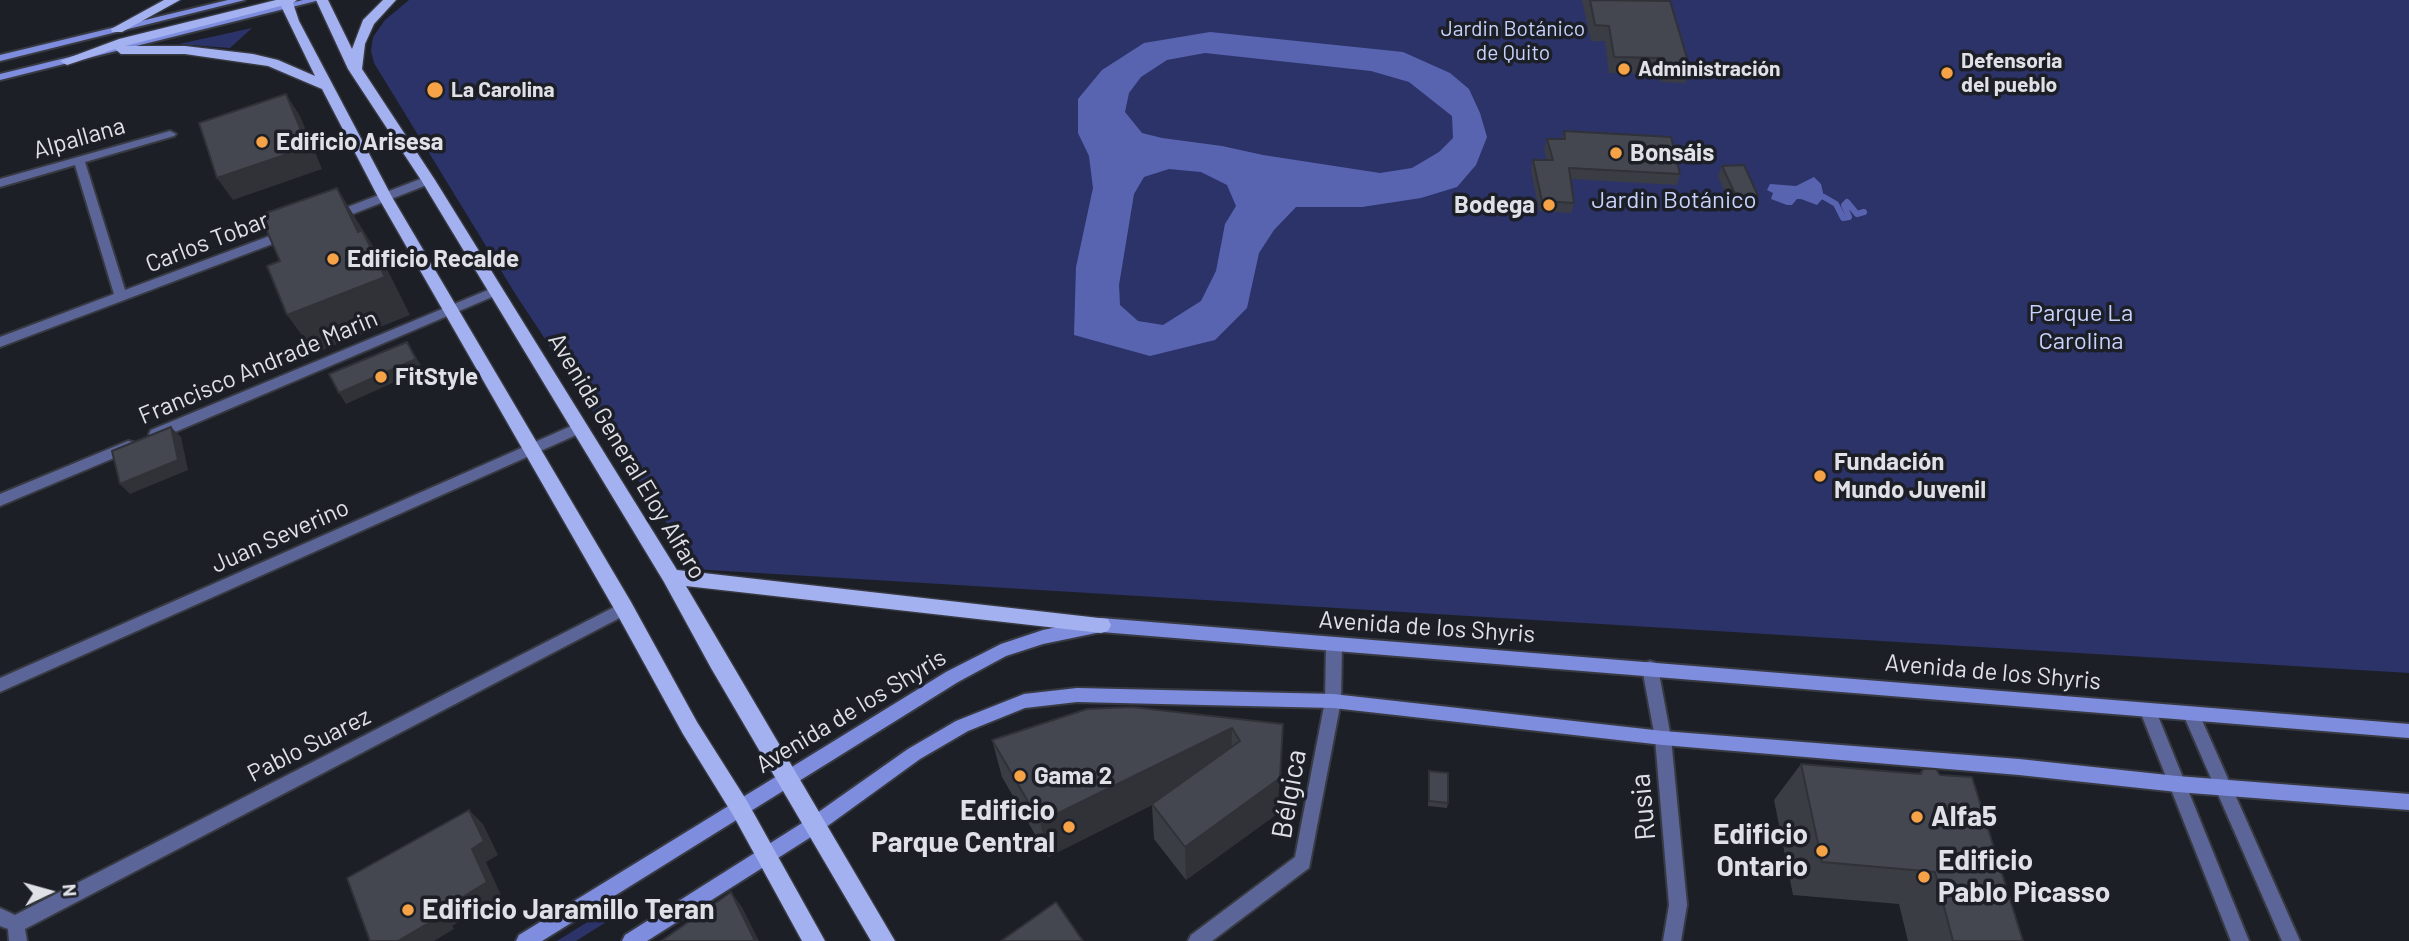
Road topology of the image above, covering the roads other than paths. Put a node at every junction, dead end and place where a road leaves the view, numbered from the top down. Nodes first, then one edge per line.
1 (174, 0) edge
2 (240, 0) edge
3 (315, 0) edge
4 (321, 0) edge
5 (390, 0) edge
6 (287, 2) edge
7 (117, 29) junction
8 (114, 50) junction
9 (0, 58) edge
10 (67, 61) junction
11 (355, 69) junction
12 (0, 77) edge
13 (329, 87) junction
14 (170, 134) dead end
15 (79, 161) junction
16 (428, 180) junction
17 (0, 183) edge
18 (385, 197) junction
19 (327, 219) edge
20 (302, 228) edge
21 (495, 291) junction
22 (121, 296) junction
23 (452, 310) junction
24 (0, 342) edge
25 (578, 428) junction
26 (531, 449) junction
27 (0, 500) edge
28 (671, 577) junction
29 (624, 608) junction
30 (1101, 625) junction
31 (1334, 646) junction
32 (1650, 668) junction
33 (0, 685) edge
34 (1333, 701) junction
35 (2148, 711) junction
36 (2191, 714) junction
37 (2409, 731) edge
38 (1663, 738) junction
39 (787, 779) junction
40 (2177, 784) junction
41 (2223, 786) junction
42 (2409, 802) edge
43 (740, 807) junction
44 (816, 824) junction
45 (767, 855) junction
46 (12, 927) edge
47 (525, 941) edge
48 (631, 941) edge
49 (814, 941) edge
50 (884, 941) edge
51 (1197, 941) edge
52 (1672, 941) edge
53 (2240, 941) edge
54 (2291, 941) edge

1 - 7 main road
2 - 7 main road
3 - 6 main road
4 - 11 main road, Avenida General Eloy Alfaro
5 - 11 main road
6 - 8 main road
6 - 10 main road
6 - 13 main road
7 - 9 main road
8 - 10 main road
8 - 13 main road
10 - 12 main road
11 - 16 main road, Avenida General Eloy Alfaro
13 - 18 main road
14 - 15 street, Alpallana
15 - 17 street, Alpallana
15 - 22 street
16 - 18 street
16 - 21 main road, Avenida General Eloy Alfaro
18 - 19 street
18 - 23 main road
20 - 22 street, Carlos Tobar
21 - 23 street, Francisco Andrade Marin
21 - 25 main road, Avenida General Eloy Alfaro
22 - 24 street, Carlos Tobar
23 - 26 main road
23 - 27 street, Francisco Andrade Marin
25 - 26 street, Juan Severino
25 - 28 main road, Avenida General Eloy Alfaro
26 - 29 main road
26 - 33 street, Juan Severino
28 - 30 main road
28 - 39 main road, Avenida General Eloy Alfaro
29 - 43 main road
29 - 46 street, Pablo Suarez
30 - 31 main road, Avenida de los Shyris
30 - 39 main road, Avenida de los Shyris
31 - 32 main road, Avenida de los Shyris
31 - 34 street, Bélgica
32 - 35 main road, Avenida de los Shyris
32 - 38 street, Rusia
34 - 38 main road
34 - 44 main road
34 - 51 street, Bélgica
35 - 36 main road, Avenida de los Shyris
35 - 40 street
36 - 37 main road, Avenida de los Shyris
36 - 41 street
38 - 40 main road
38 - 52 street, Rusia
39 - 43 main road, Avenida de los Shyris
39 - 44 main road, Avenida General Eloy Alfaro
40 - 41 main road
40 - 53 street
41 - 42 main road
41 - 54 street
43 - 45 main road
43 - 47 main road, Avenida de los Shyris
44 - 45 main road
44 - 50 main road, Avenida General Eloy Alfaro
45 - 48 main road
45 - 49 main road

